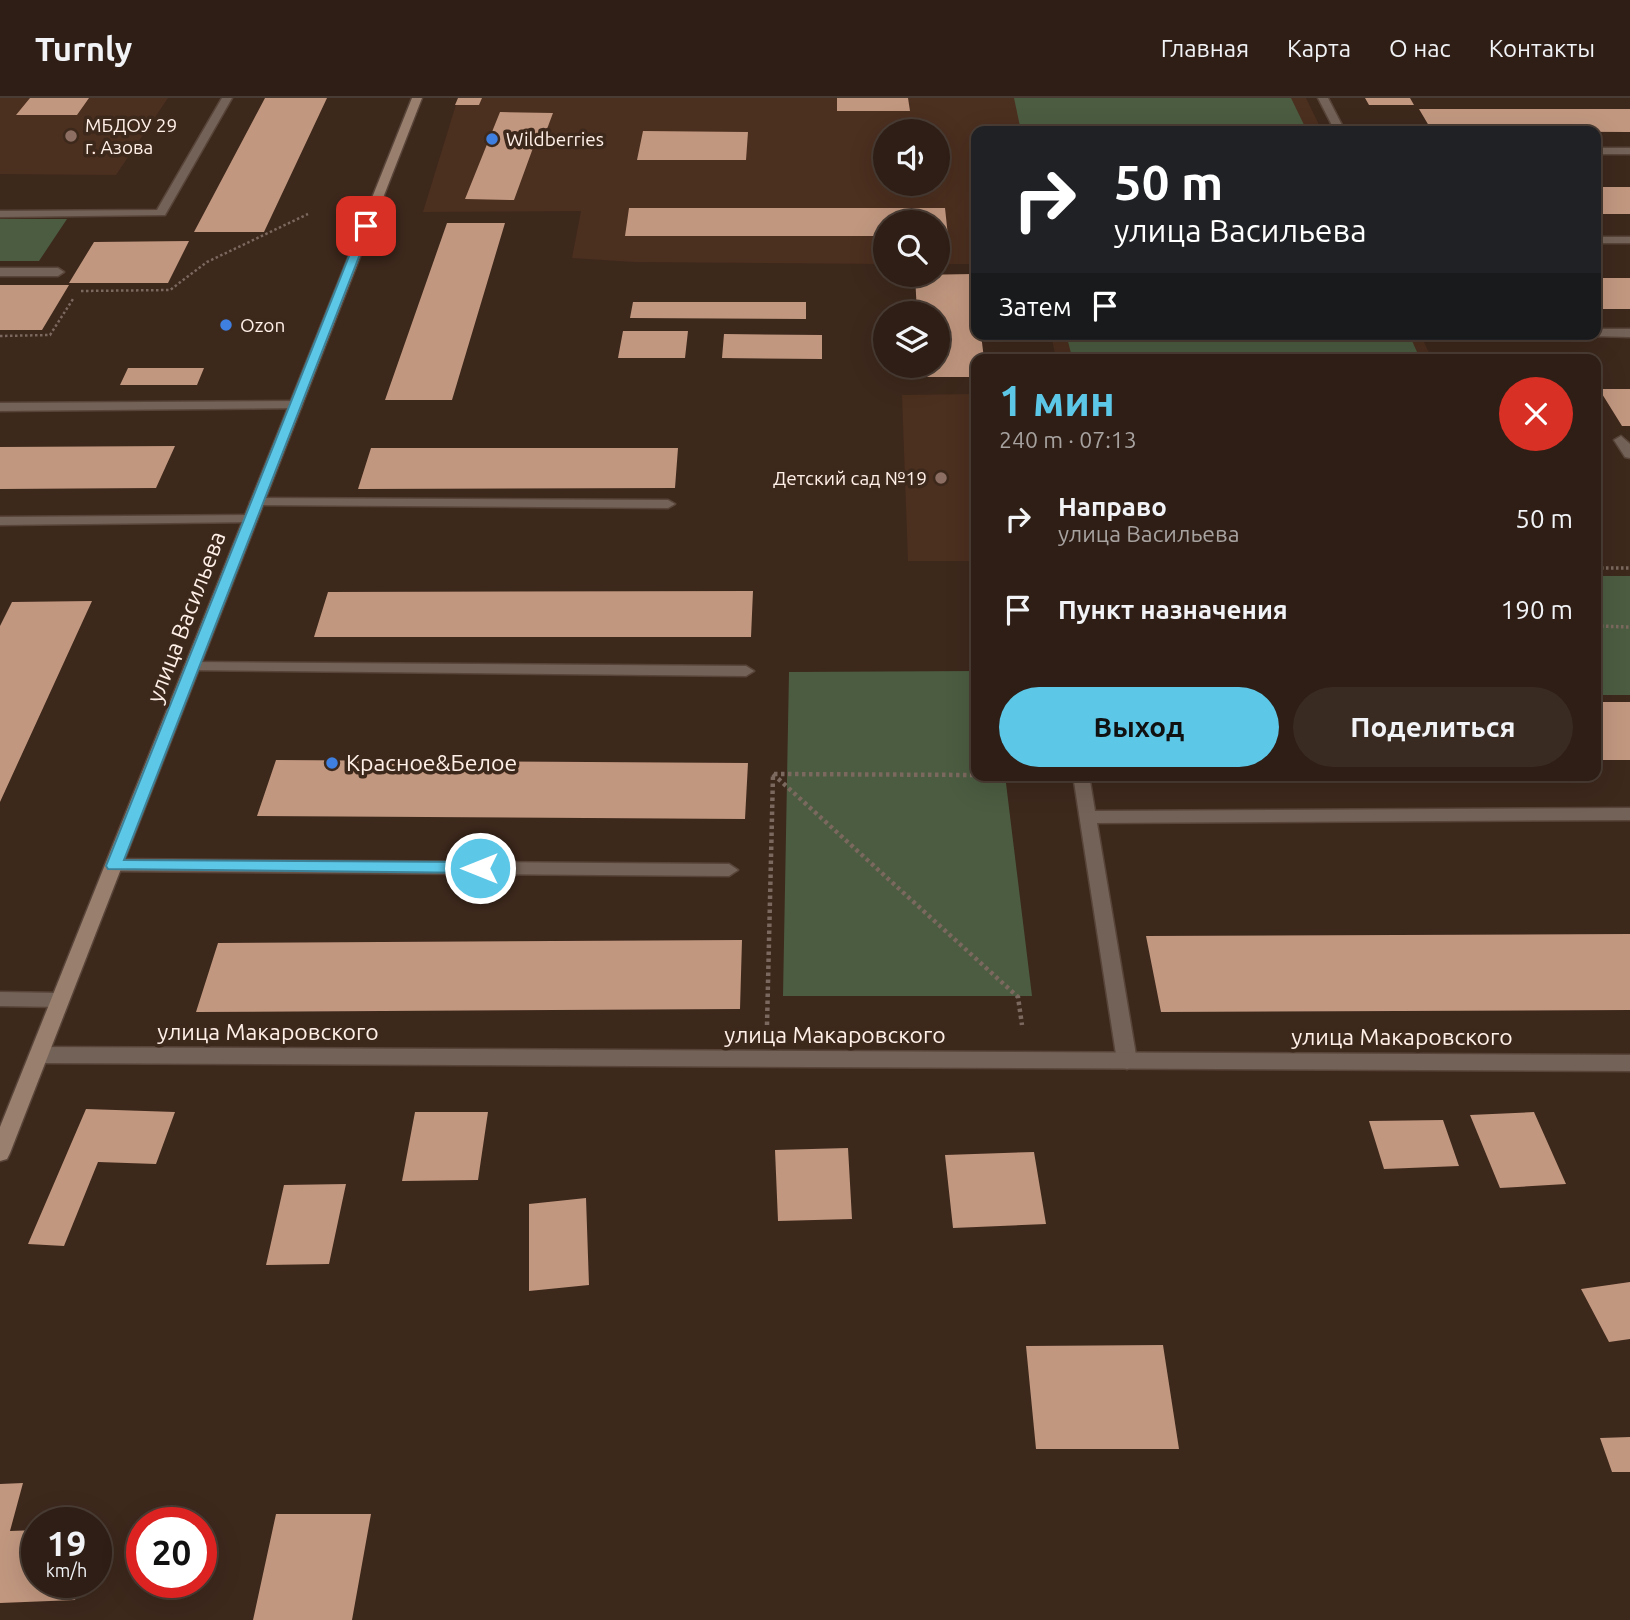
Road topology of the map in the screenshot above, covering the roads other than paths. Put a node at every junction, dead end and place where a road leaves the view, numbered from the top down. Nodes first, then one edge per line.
1 (227, 98) edge
2 (417, 98) edge
3 (1323, 98) edge
4 (1337, 126) edge
5 (1601, 151) edge
6 (1630, 151) edge
7 (0, 214) edge
8 (1601, 240) edge
9 (1630, 240) edge
10 (0, 272) edge
11 (58, 272) dead end
12 (1601, 333) edge
13 (1630, 333) edge
14 (296, 405) junction
15 (0, 407) edge
16 (1630, 440) edge
17 (1630, 454) edge
18 (257, 502) junction
19 (668, 505) dead end
20 (251, 519) junction
21 (0, 520) edge
22 (192, 667) junction
23 (746, 671) dead end
24 (1082, 781) edge
25 (1630, 814) edge
26 (1088, 817) junction
27 (114, 866) junction
28 (729, 870) dead end
29 (0, 999) edge
30 (60, 1000) junction
31 (39, 1055) junction
32 (1127, 1060) junction
33 (1630, 1063) edge
34 (0, 1153) edge

1 - 7 street
2 - 14 street, улица Васильева
3 - 4 street
5 - 6 street
8 - 9 street
10 - 11 street
12 - 13 street
14 - 15 street
14 - 18 street, улица Васильева
16 - 17 street
18 - 19 street
18 - 20 street, улица Васильева
20 - 21 street
20 - 22 street, улица Васильева
22 - 23 street
22 - 27 street, улица Васильева
24 - 26 street
25 - 26 street
26 - 32 street
27 - 28 street
27 - 30 street, улица Васильева
29 - 30 street
30 - 31 street, улица Васильева
31 - 32 street, улица Макаровского
31 - 34 street, улица Васильева
32 - 33 street, улица Макаровского

